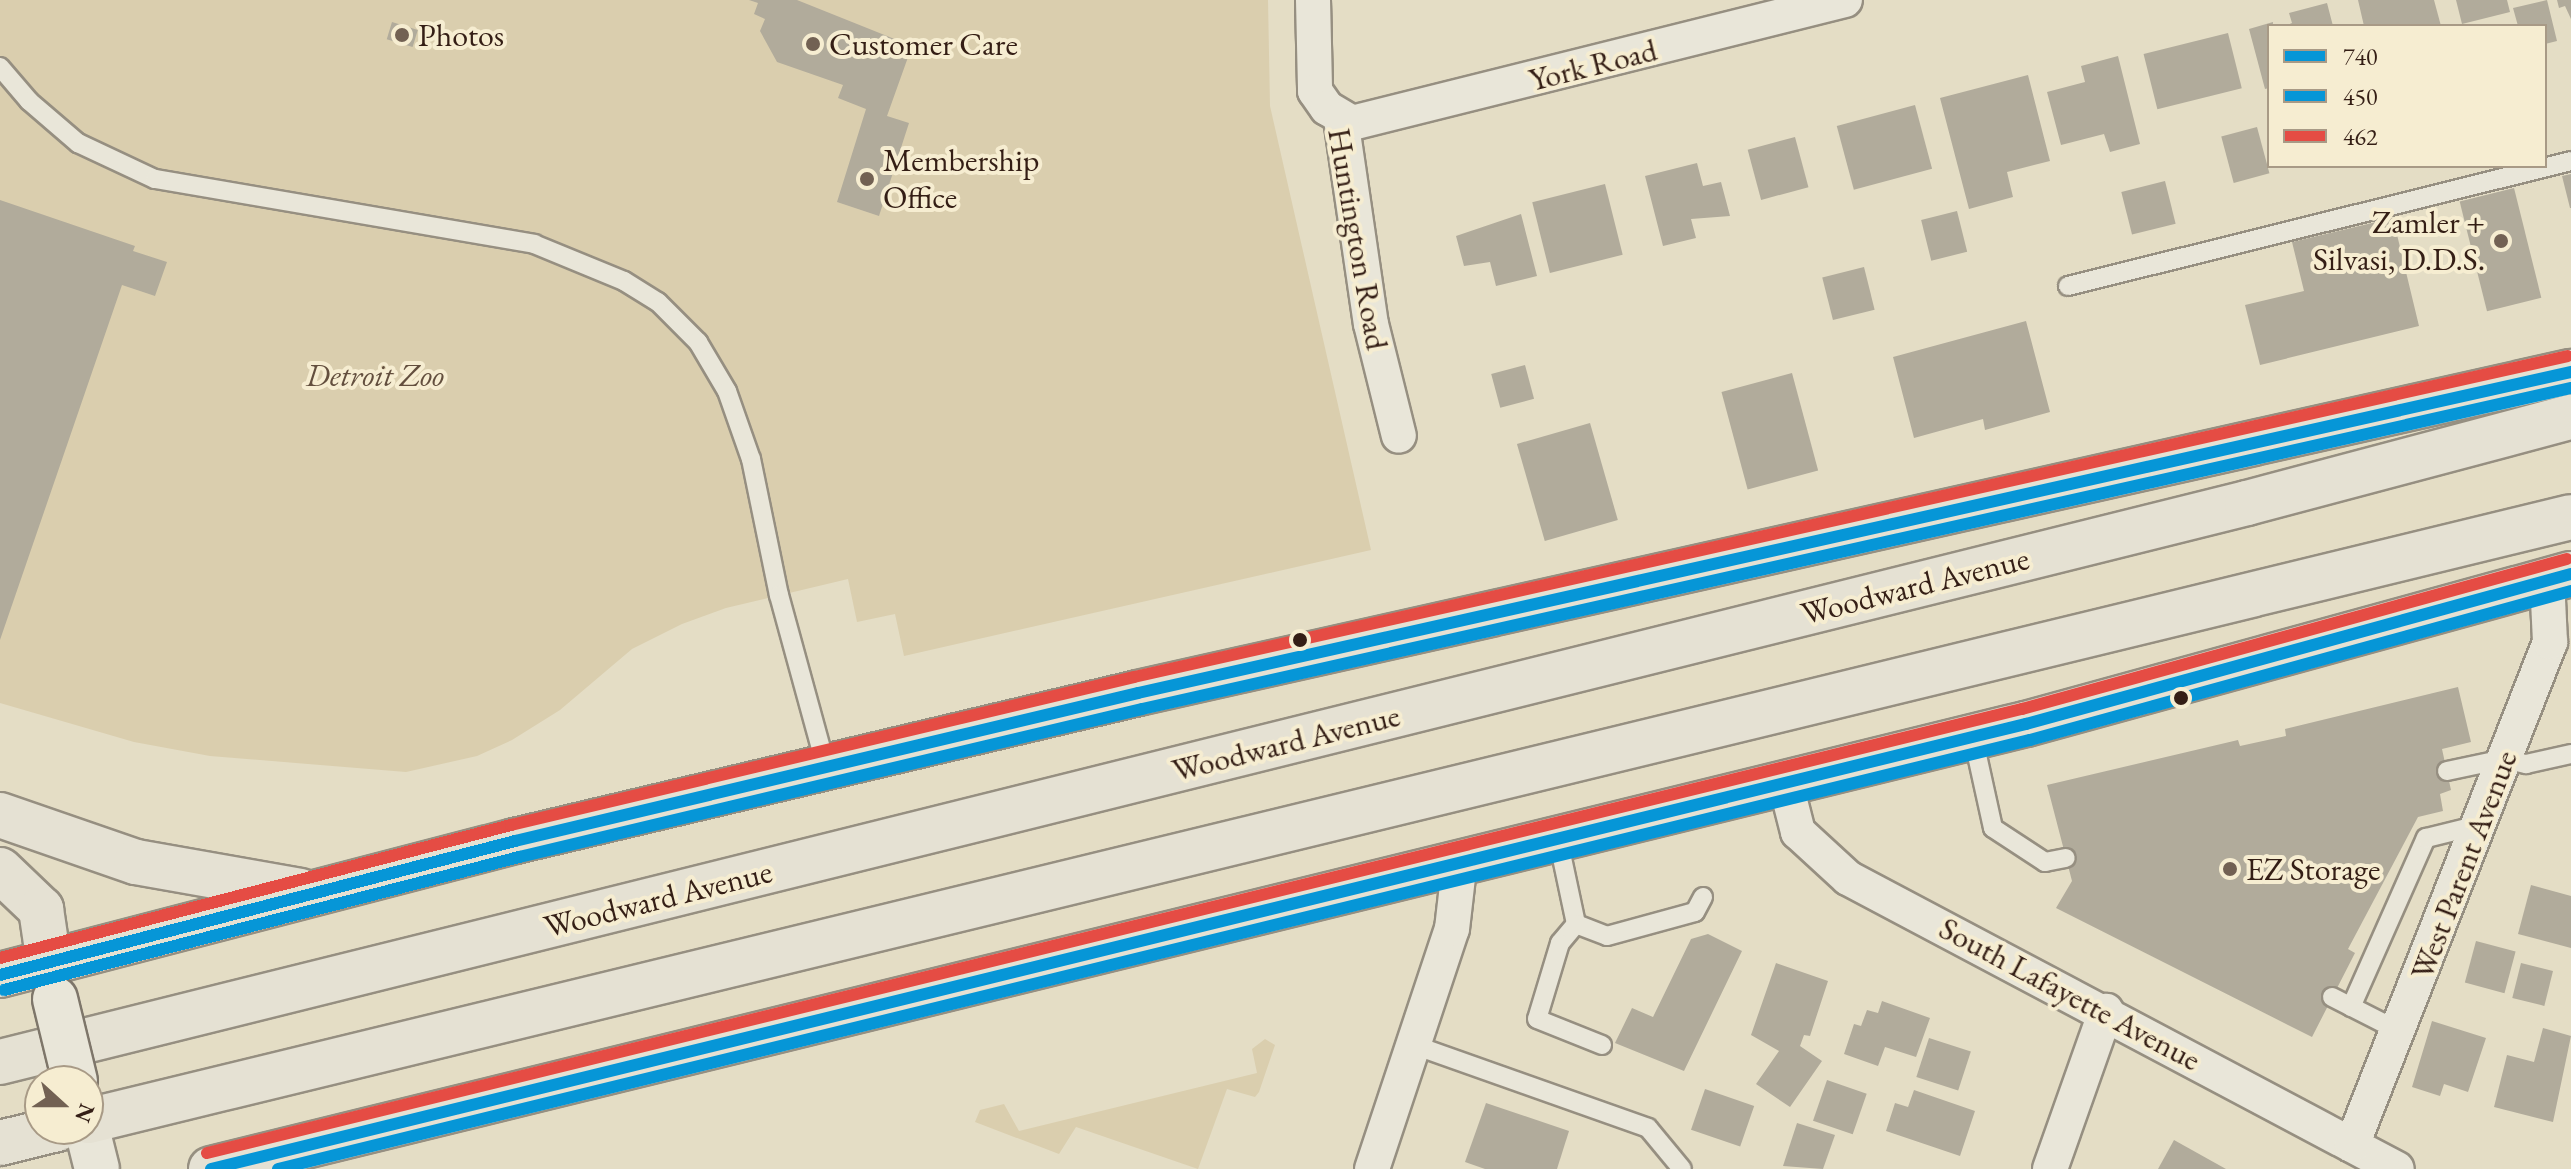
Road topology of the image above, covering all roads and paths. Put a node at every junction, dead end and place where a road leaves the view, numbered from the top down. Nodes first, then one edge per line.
1 (1313, 0) edge
2 (1845, 0) edge
3 (2, 68) edge
4 (1341, 119) junction
5 (2571, 161) edge
6 (2547, 167) edge
7 (2543, 168) edge
8 (2068, 286) dead end
9 (2571, 372) edge
10 (2571, 417) edge
11 (1399, 436) dead end
12 (2571, 517) edge
13 (2559, 577) edge
14 (1973, 737) junction
15 (2571, 754) edge
16 (2504, 759) junction
17 (827, 770) junction
18 (2447, 771) dead end
19 (1785, 781) junction
20 (0, 815) edge
21 (2479, 825) junction
22 (1557, 836) junction
23 (2066, 858) dead end
24 (1460, 860) junction
25 (0, 870) edge
26 (318, 894) junction
27 (1703, 897) dead end
28 (1576, 924) junction
29 (0, 975) edge
30 (52, 981) junction
31 (2332, 997) dead end
32 (2351, 1007) junction
33 (2106, 1011) junction
34 (2399, 1031) junction
35 (1414, 1045) junction
36 (1602, 1045) dead end
37 (0, 1062) edge
38 (71, 1065) edge
39 (24, 1137) edge
40 (104, 1142) edge
41 (0, 1143) edge
42 (2352, 1145) junction
43 (211, 1169) edge
44 (1372, 1169) edge
45 (1682, 1169) edge
46 (2050, 1169) edge
47 (2397, 1169) edge

1 - 4 street, Huntington Road
2 - 4 street, York Road
3 - 17 lane
4 - 11 street, Huntington Road
5 - 6 lane
7 - 8 lane
9 - 17 main road, Woodward Avenue
10 - 37 main road, Woodward Avenue
12 - 40 main road
13 - 14 main road
13 - 16 street, West Parent Avenue
14 - 19 main road
14 - 23 lane
15 - 16 lane
16 - 18 lane
16 - 21 street, West Parent Avenue
17 - 26 main road, Woodward Avenue
19 - 22 main road
19 - 33 street, South Lafayette Avenue
20 - 26 main road
21 - 32 lane
21 - 34 street, West Parent Avenue
22 - 24 main road
22 - 28 lane
24 - 35 street
24 - 43 main road
25 - 30 main road
26 - 30 main road, Woodward Avenue
27 - 28 lane
28 - 36 lane
29 - 30 main road, Woodward Avenue
30 - 38 main road, bridge
31 - 32 lane
32 - 34 lane
33 - 42 street, South Lafayette Avenue
33 - 46 street
34 - 42 street, West Parent Avenue
35 - 44 street
35 - 45 lane
39 - 41 main road
42 - 47 street, South Lafayette Avenue

